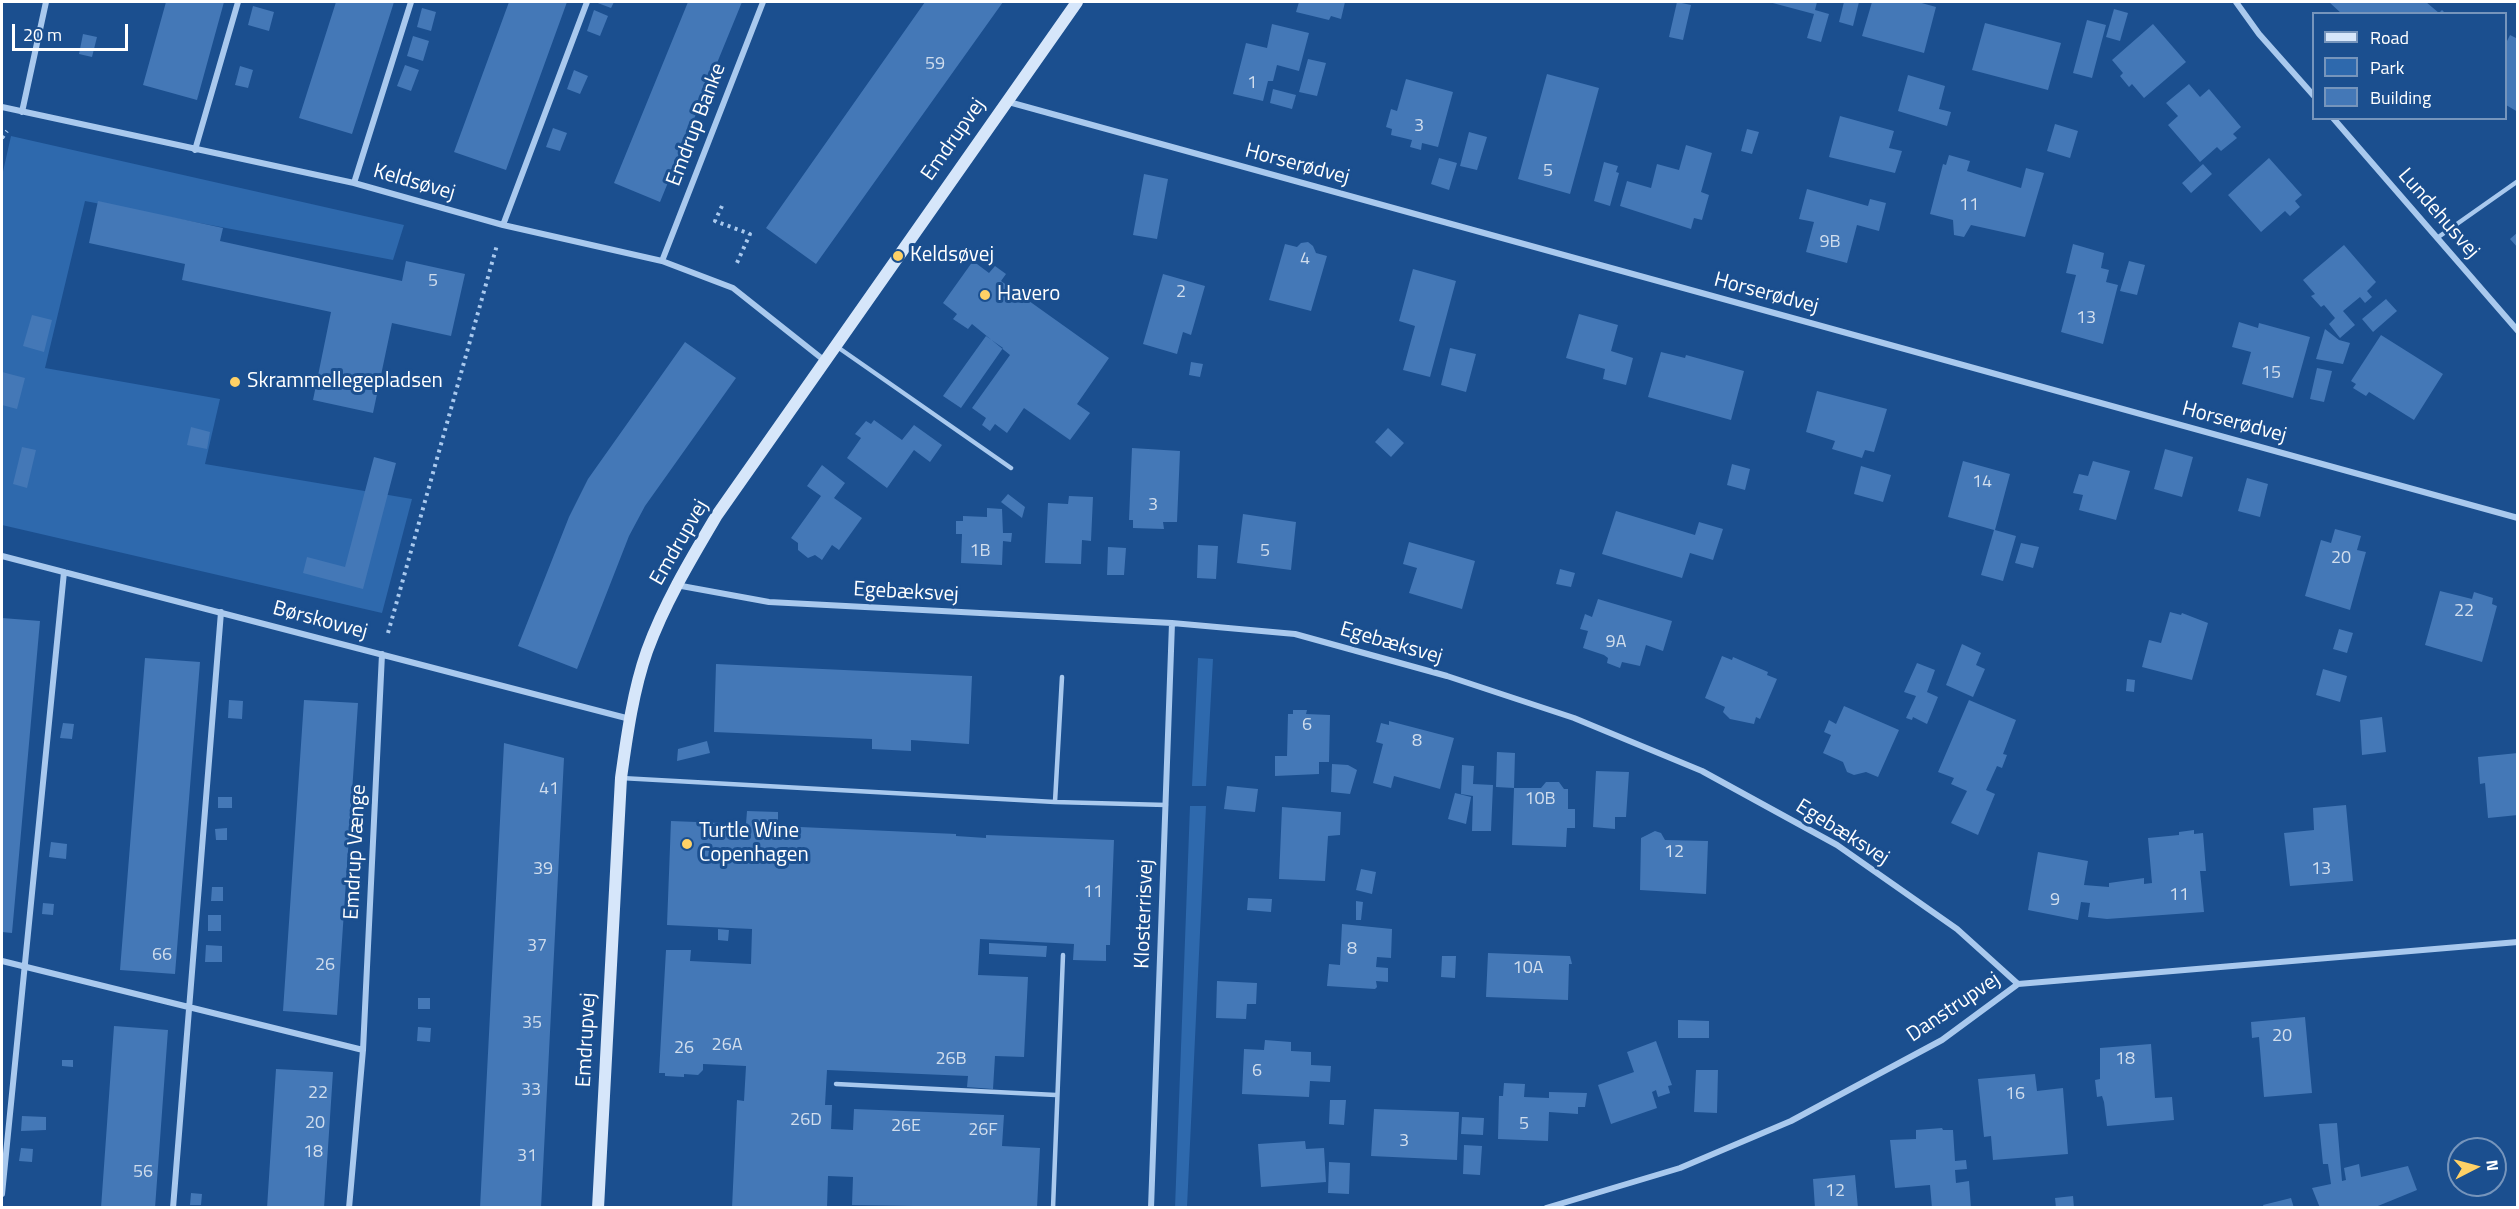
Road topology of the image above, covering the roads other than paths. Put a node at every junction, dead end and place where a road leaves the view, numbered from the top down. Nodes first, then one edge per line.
1 (46, 2) edge
2 (237, 2) edge
3 (411, 2) edge
4 (587, 2) edge
5 (763, 2) edge
6 (1077, 2) edge
7 (2236, 2) edge
8 (2312, 95) edge
9 (1005, 101) junction
10 (2, 107) edge
11 (22, 112) junction
12 (2335, 120) edge
13 (195, 150) junction
14 (2517, 181) edge
15 (354, 183) junction
16 (503, 225) junction
17 (2437, 238) junction
18 (662, 261) junction
19 (2517, 331) edge
20 (836, 345) junction
21 (825, 361) junction
22 (1011, 468) dead end
23 (2517, 519) edge
24 (2, 556) edge
25 (64, 572) junction
26 (675, 585) junction
27 (221, 612) junction
28 (1172, 623) junction
29 (382, 654) junction
30 (1062, 677) dead end
31 (630, 719) junction
32 (621, 778) junction
33 (1055, 802) junction
34 (1166, 805) junction
35 (2517, 942) edge
36 (1063, 956) dead end
37 (2, 961) edge
38 (23, 966) junction
39 (2018, 984) junction
40 (190, 1005) junction
41 (363, 1050) junction
42 (836, 1084) dead end
43 (1056, 1095) junction
44 (2, 1194) edge
45 (172, 1208) edge
46 (349, 1208) edge
47 (598, 1208) edge
48 (1053, 1208) edge
49 (1151, 1208) edge
50 (1546, 1208) edge

1 - 11 street
2 - 13 street
3 - 15 street
4 - 16 street
5 - 18 street, Emdrup Banke
6 - 9 street, Emdrupvej
7 - 8 street
9 - 20 street, Emdrupvej
9 - 23 street, Horserødvej
10 - 11 street, Keldsøvej
11 - 13 street, Keldsøvej
12 - 17 street, Lundehusvej
13 - 15 street, Keldsøvej
14 - 17 lane
15 - 16 street, Keldsøvej
16 - 18 street, Keldsøvej
17 - 19 street, Lundehusvej
18 - 21 street, Keldsøvej
20 - 21 street, Emdrupvej
20 - 22 lane
21 - 26 street, Emdrupvej
24 - 25 street, Børskovvej
25 - 27 street, Børskovvej
25 - 38 street
26 - 28 street, Egebæksvej
26 - 31 street, Emdrupvej
27 - 29 street, Børskovvej
27 - 40 street
28 - 34 street, Klosterrisvej
28 - 39 street, Egebæksvej
29 - 31 street, Børskovvej
29 - 41 street, Emdrup Vænge
30 - 33 lane
31 - 32 street, Emdrupvej
32 - 33 lane
32 - 47 street, Emdrupvej
33 - 34 lane
34 - 49 street, Klosterrisvej
35 - 39 street, Danstrupvej
36 - 43 lane
37 - 38 street
38 - 40 street
38 - 44 street
39 - 50 street, Danstrupvej
40 - 41 street
40 - 45 street
41 - 46 street, Emdrup Vænge
42 - 43 lane
43 - 48 lane

